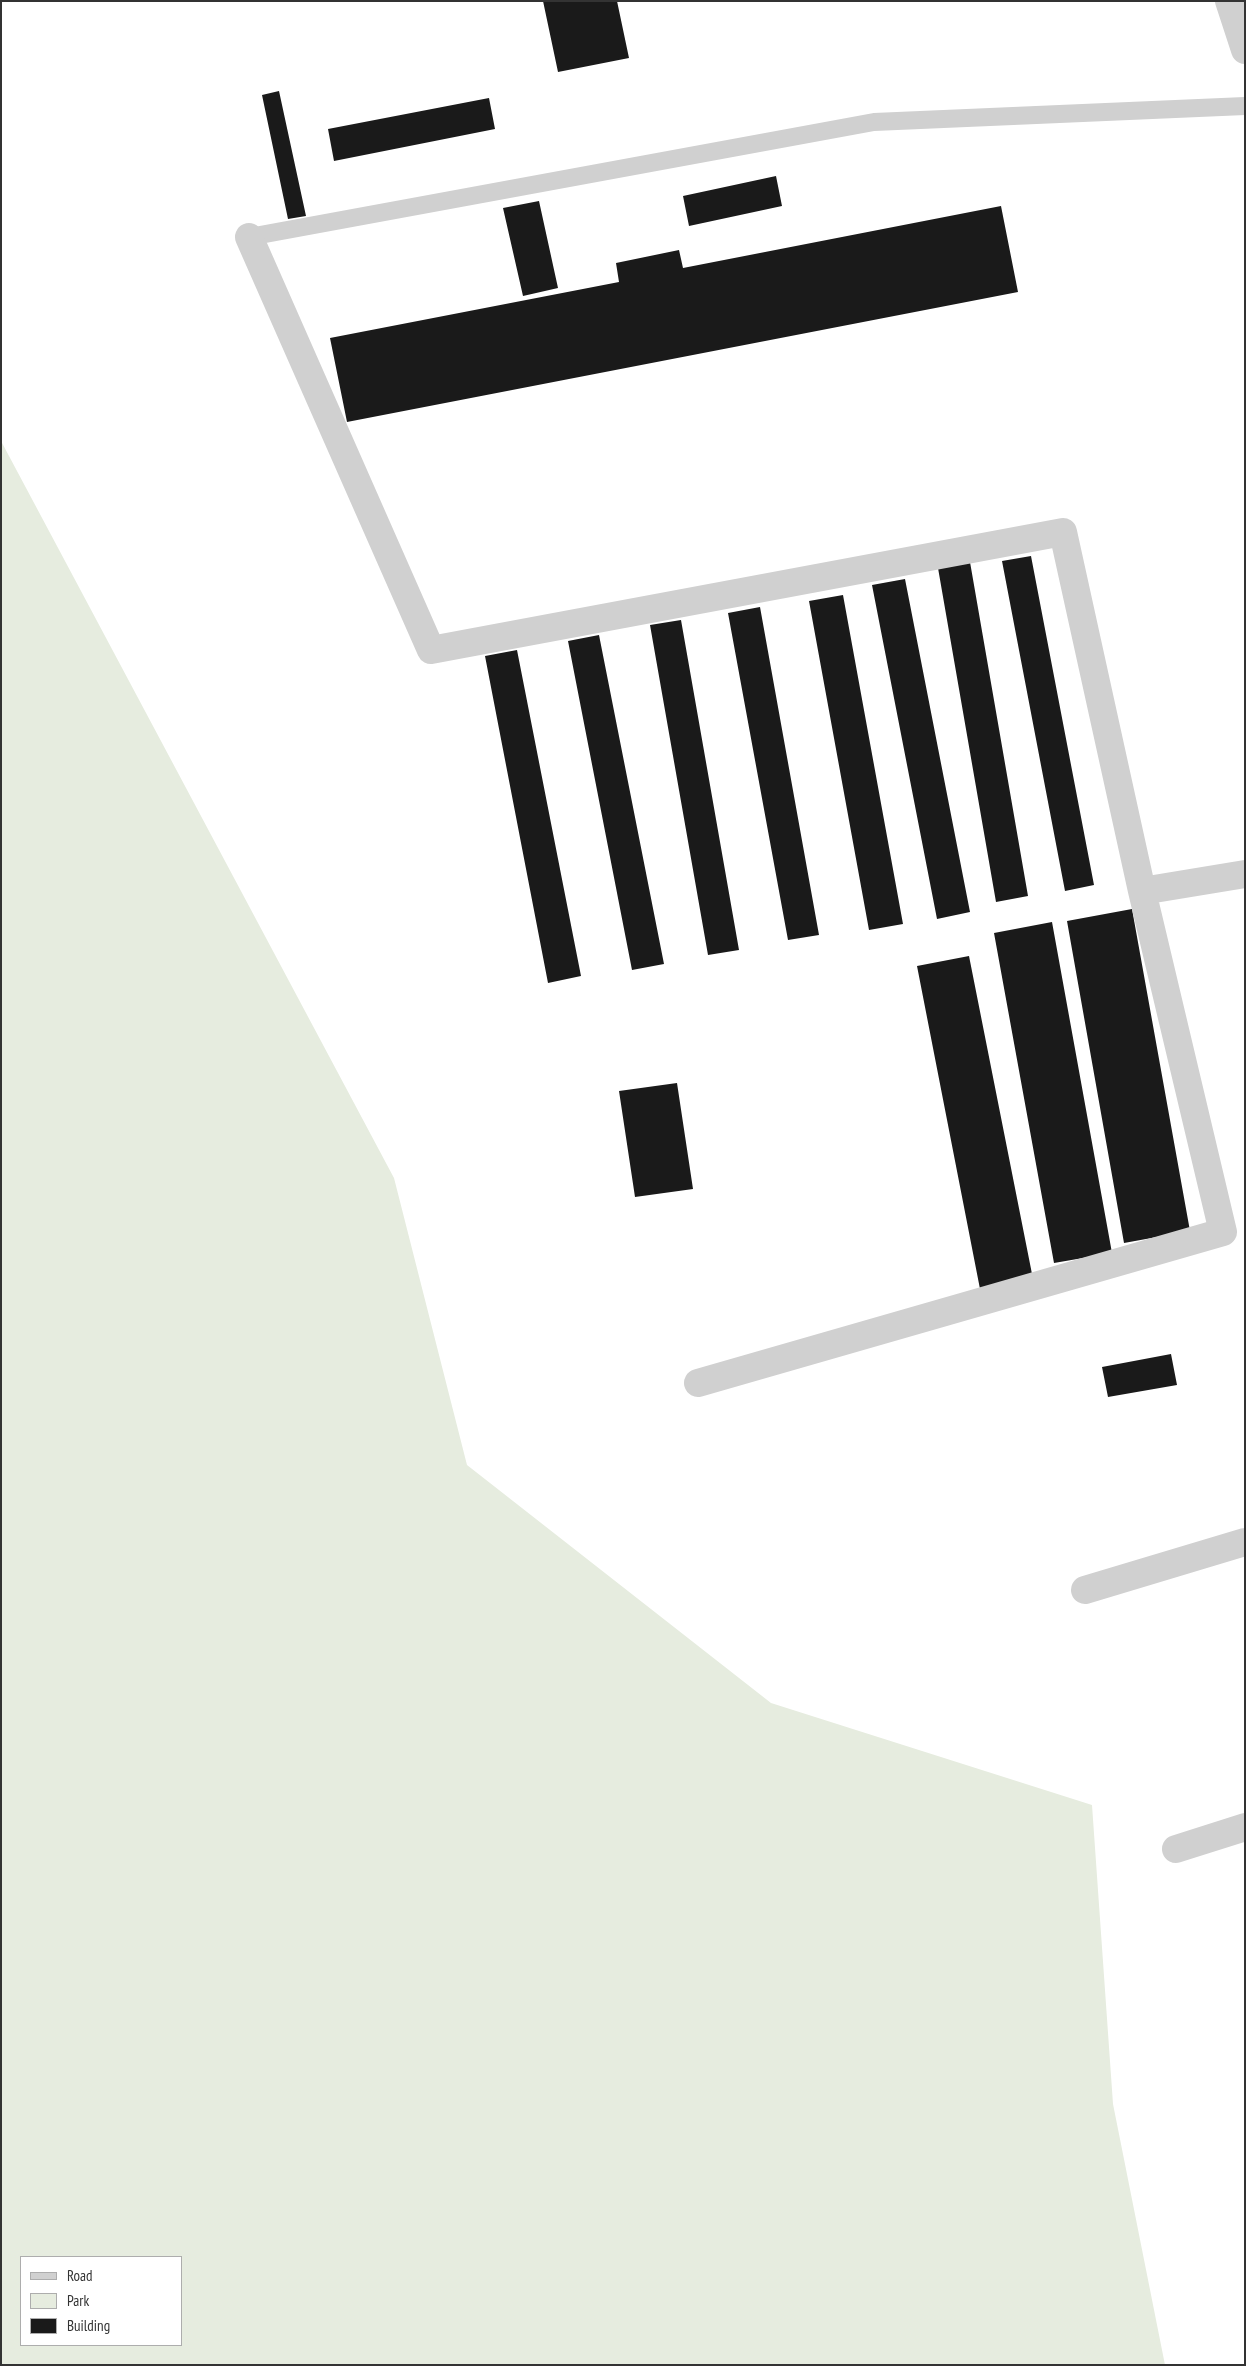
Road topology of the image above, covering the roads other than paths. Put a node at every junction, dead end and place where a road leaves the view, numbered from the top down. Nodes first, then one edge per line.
1 (1229, 1) edge
2 (1245, 50) edge
3 (1245, 106) edge
4 (249, 237) joint
5 (1245, 874) edge
6 (1142, 891) junction
7 (698, 1383) dead end
8 (1245, 1542) edge
9 (1085, 1590) dead end
10 (1245, 1826) edge
11 (1176, 1849) dead end

1 - 2 street
3 - 4 lane
4 - 6 street
5 - 6 street
6 - 7 street
8 - 9 street
10 - 11 street

